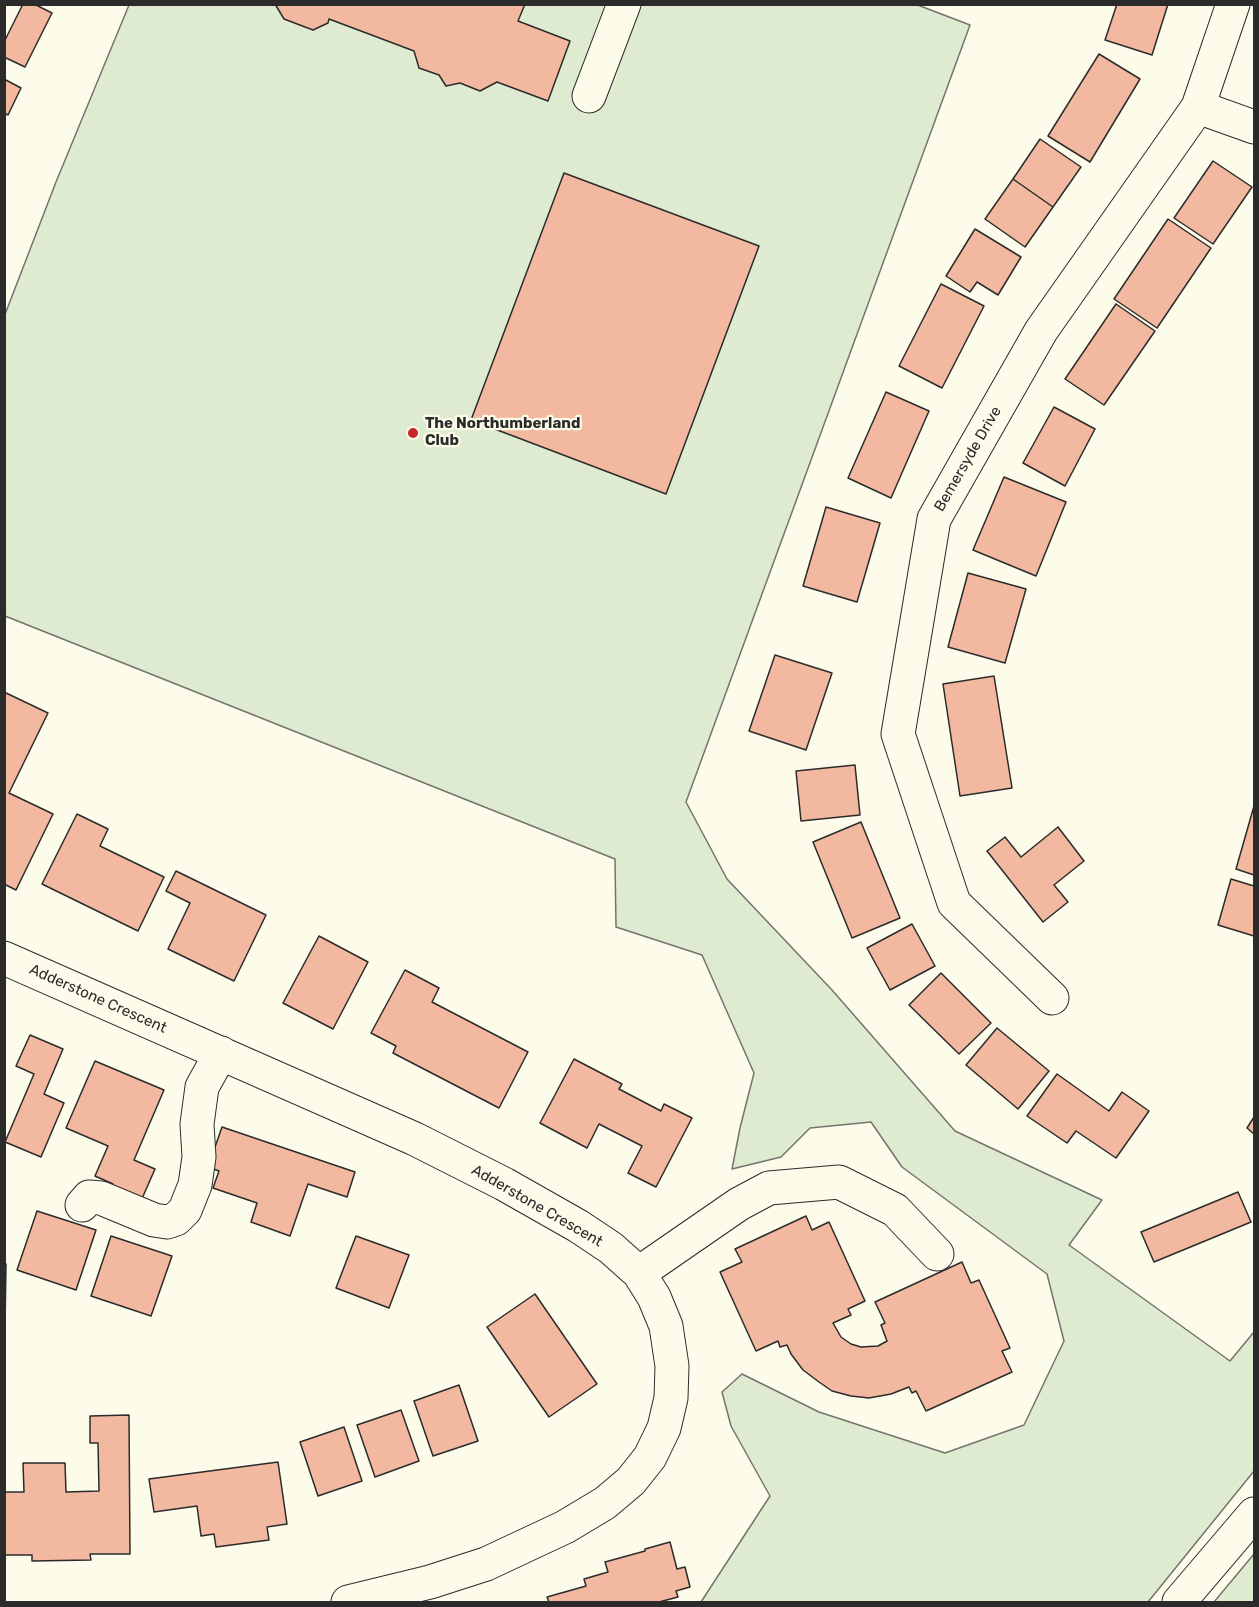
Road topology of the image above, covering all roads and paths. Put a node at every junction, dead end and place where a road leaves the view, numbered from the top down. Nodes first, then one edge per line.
1 (624, 4) edge
2 (1233, 4) edge
3 (589, 96) dead end
4 (1198, 107) junction
5 (1254, 128) edge
6 (4, 958) edge
7 (1052, 998) dead end
8 (221, 1053) junction
9 (82, 1205) dead end
10 (937, 1254) dead end
11 (639, 1273) junction
12 (1254, 1514) edge
13 (348, 1602) edge
14 (1179, 1602) edge

1 - 3 street
2 - 4 street, Bemersyde Drive
4 - 5 street
4 - 7 street, Bemersyde Drive
6 - 8 street, Adderstone Crescent
8 - 9 street
8 - 11 street, Adderstone Crescent
10 - 11 street
11 - 13 street, Adderstone Crescent
12 - 14 street

